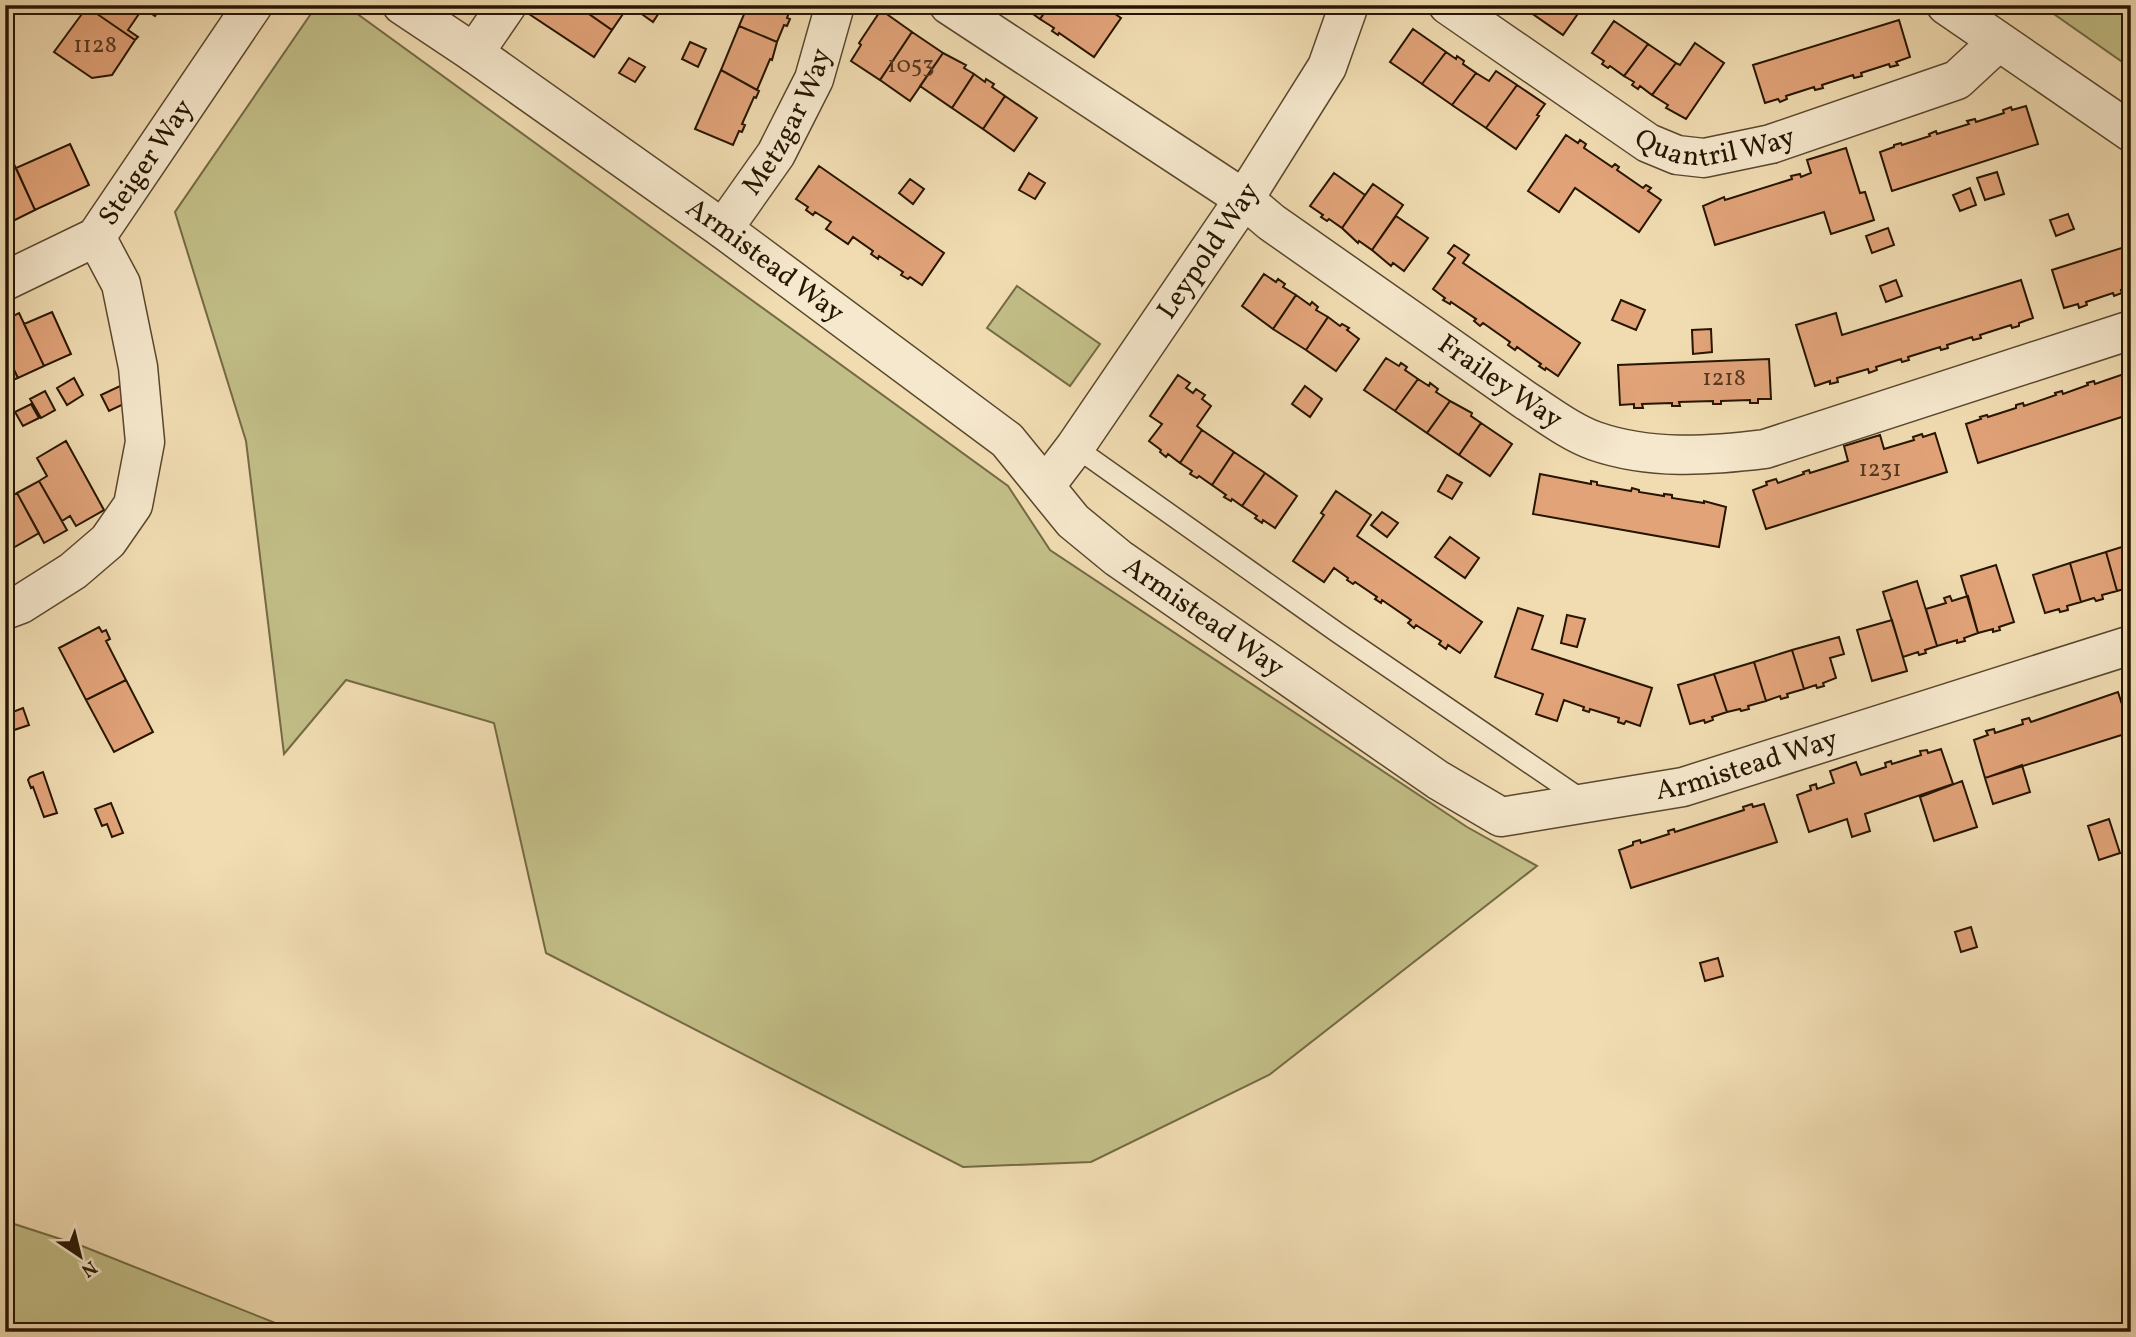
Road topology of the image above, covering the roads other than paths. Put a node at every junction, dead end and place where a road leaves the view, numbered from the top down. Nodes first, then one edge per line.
1 (253, 5) edge
2 (402, 5) edge
3 (507, 5) edge
4 (835, 5) edge
5 (949, 5) edge
6 (1349, 5) edge
7 (1448, 5) edge
8 (1947, 5) edge
9 (1998, 43) junction
10 (474, 53) junction
11 (2131, 132) edge
12 (1244, 198) junction
13 (723, 229) junction
14 (96, 237) junction
15 (5, 282) edge
16 (2131, 330) edge
17 (1076, 447) junction
18 (1046, 485) junction
19 (5, 610) edge
20 (2131, 645) edge
21 (1589, 804) junction

1 - 14 street, Steiger Way
2 - 10 street, Armistead Way
3 - 10 street
4 - 13 street, Metzgar Way
5 - 12 street, Frailey Way
6 - 12 street, Leypold Way
7 - 9 street, Quantril Way
8 - 9 street
9 - 11 street
10 - 13 street, Armistead Way
12 - 16 street, Frailey Way
12 - 17 street, Leypold Way
13 - 18 street, Armistead Way
14 - 15 street, Steiger Way
14 - 19 street
17 - 18 street, Leypold Way
17 - 21 lane
18 - 21 street, Armistead Way
20 - 21 street, Armistead Way

